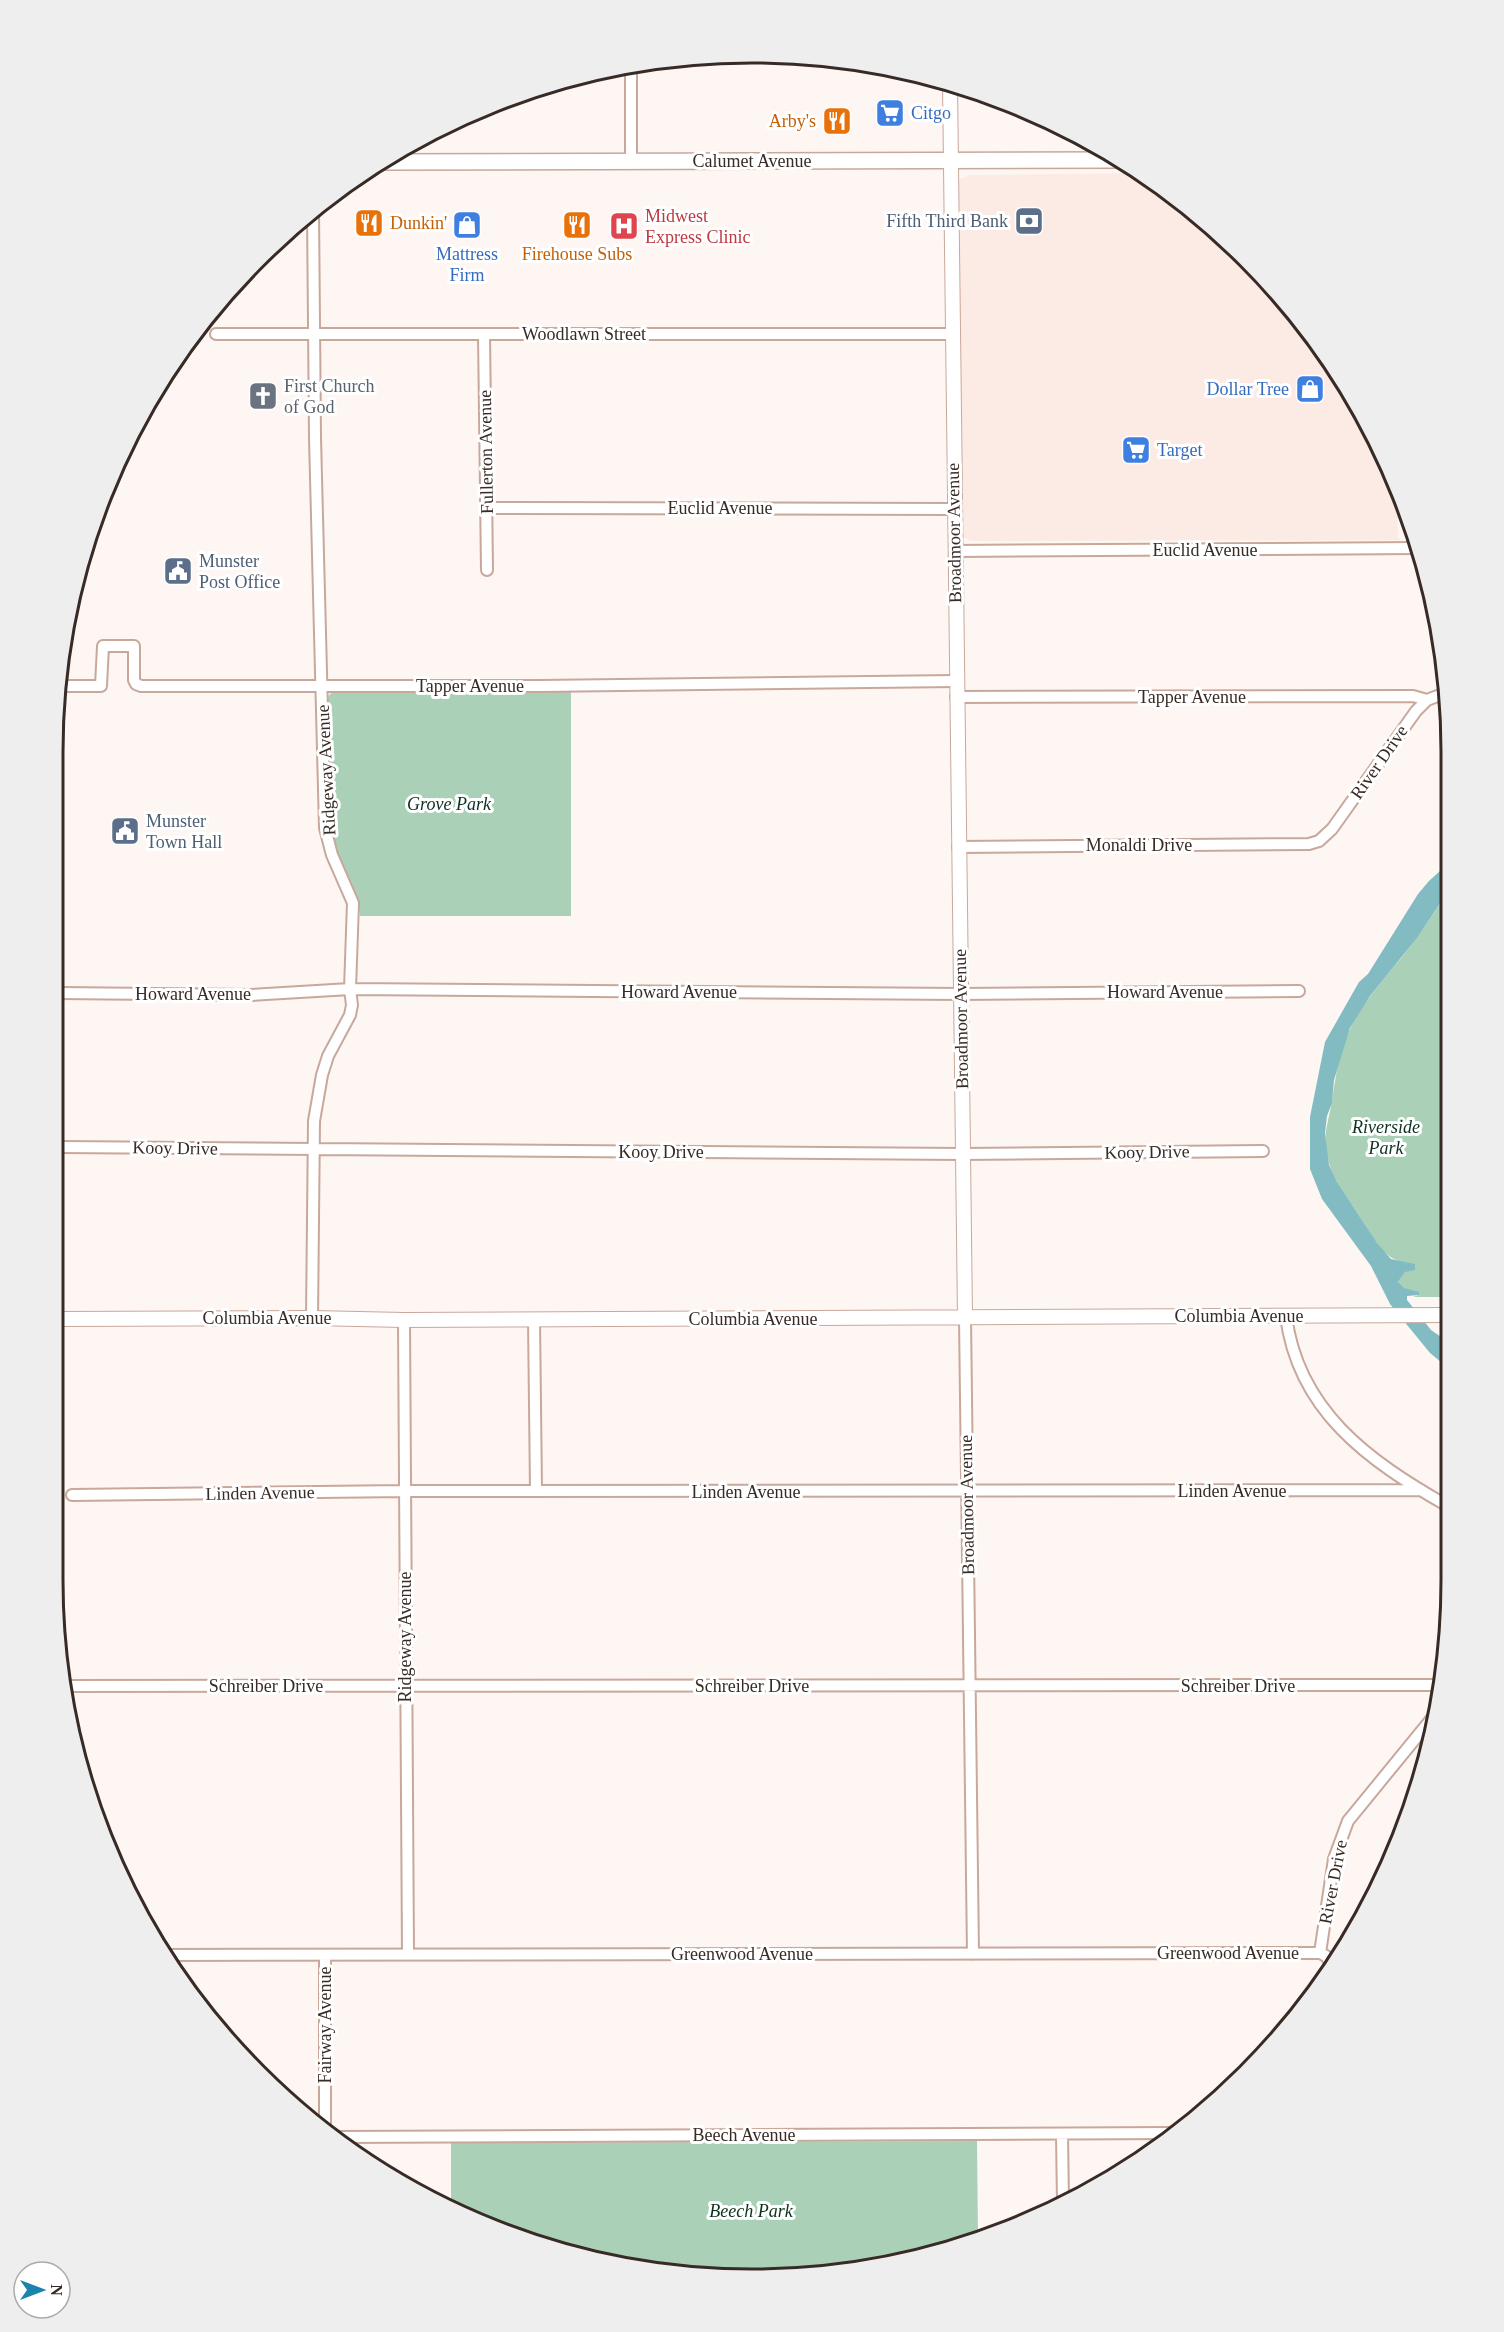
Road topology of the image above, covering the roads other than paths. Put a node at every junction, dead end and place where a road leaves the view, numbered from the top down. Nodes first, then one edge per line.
1 (631, 74) edge
2 (950, 92) edge
3 (949, 160) junction
4 (1104, 160) edge
5 (397, 162) edge
6 (631, 162) junction
7 (313, 221) edge
8 (314, 333) junction
9 (216, 334) dead end
10 (484, 334) junction
11 (952, 334) junction
12 (486, 508) junction
13 (954, 509) junction
14 (1410, 548) edge
15 (955, 551) junction
16 (487, 570) dead end
17 (956, 681) junction
18 (66, 686) edge
19 (322, 686) junction
20 (1439, 696) edge
21 (956, 697) junction
22 (1427, 700) junction
23 (1319, 841) joint
24 (958, 847) junction
25 (350, 989) junction
26 (1299, 991) dead end
27 (63, 993) edge
28 (960, 994) junction
29 (63, 1147) edge
30 (315, 1150) junction
31 (1263, 1151) dead end
32 (962, 1154) junction
33 (1441, 1315) edge
34 (1286, 1316) junction
35 (312, 1318) junction
36 (964, 1318) junction
37 (63, 1319) edge
38 (534, 1319) junction
39 (404, 1320) junction
40 (1421, 1490) junction
41 (404, 1491) junction
42 (536, 1491) junction
43 (968, 1492) junction
44 (72, 1495) dead end
45 (1441, 1501) edge
46 (405, 1685) junction
47 (1433, 1685) edge
48 (72, 1686) edge
49 (969, 1687) junction
50 (1425, 1727) edge
51 (1320, 1953) junction
52 (408, 1954) junction
53 (974, 1954) junction
54 (174, 1955) edge
55 (325, 1955) junction
56 (1328, 1959) edge
57 (322, 2118) edge
58 (1163, 2133) edge
59 (1062, 2134) junction
60 (351, 2140) edge
61 (1063, 2195) edge

1 - 6 street
2 - 3 street, Broadmoor Avenue
3 - 4 main road, Calumet Avenue
3 - 6 main road, Calumet Avenue
3 - 11 street, Broadmoor Avenue
5 - 6 main road, Calumet Avenue
7 - 8 street, Ridgeway Avenue
8 - 9 street, Woodlawn Street
8 - 10 street, Woodlawn Street
8 - 19 street, Ridgeway Avenue
10 - 11 street, Woodlawn Street
10 - 12 street, Fullerton Avenue
11 - 13 street, Broadmoor Avenue
12 - 13 street, Euclid Avenue
12 - 16 street, Fullerton Avenue
13 - 15 street, Broadmoor Avenue
14 - 15 street, Euclid Avenue
15 - 17 street, Broadmoor Avenue
17 - 19 street, Tapper Avenue
17 - 21 street, Broadmoor Avenue
18 - 19 street, Tapper Avenue
19 - 25 street, Ridgeway Avenue
20 - 22 street, River Drive
21 - 22 street, Tapper Avenue
21 - 24 street, Broadmoor Avenue
22 - 23 street, River Drive
23 - 24 street, Monaldi Drive
24 - 28 street, Broadmoor Avenue
25 - 27 street, Howard Avenue
25 - 28 street, Howard Avenue
25 - 30 street, Ridgeway Avenue
26 - 28 street, Howard Avenue
28 - 32 street, Broadmoor Avenue
29 - 30 street, Kooy Drive
30 - 32 street, Kooy Drive
30 - 35 street, Ridgeway Avenue
31 - 32 street, Kooy Drive
32 - 36 street, Broadmoor Avenue
33 - 34 street, Columbia Avenue
34 - 36 street, Columbia Avenue
34 - 40 street
35 - 37 street, Columbia Avenue
35 - 39 street, Columbia Avenue
36 - 38 street, Columbia Avenue
36 - 43 street, Broadmoor Avenue
38 - 39 street, Columbia Avenue
38 - 42 street
39 - 41 street, Ridgeway Avenue
40 - 43 street, Linden Avenue
40 - 45 street
41 - 42 street, Linden Avenue
41 - 44 street, Linden Avenue
41 - 46 street, Ridgeway Avenue
42 - 43 street, Linden Avenue
43 - 49 street, Broadmoor Avenue
46 - 48 street, Schreiber Drive
46 - 49 street, Schreiber Drive
46 - 52 street, Ridgeway Avenue
47 - 49 street, Schreiber Drive
49 - 53 street, Broadmoor Avenue
50 - 51 street, River Drive
51 - 53 street, Greenwood Avenue
51 - 56 street
52 - 53 street, Greenwood Avenue
52 - 55 street, Greenwood Avenue
54 - 55 street, Greenwood Avenue
55 - 57 street, Fairway Avenue
58 - 59 street, Beech Avenue
59 - 60 street, Beech Avenue
59 - 61 street

